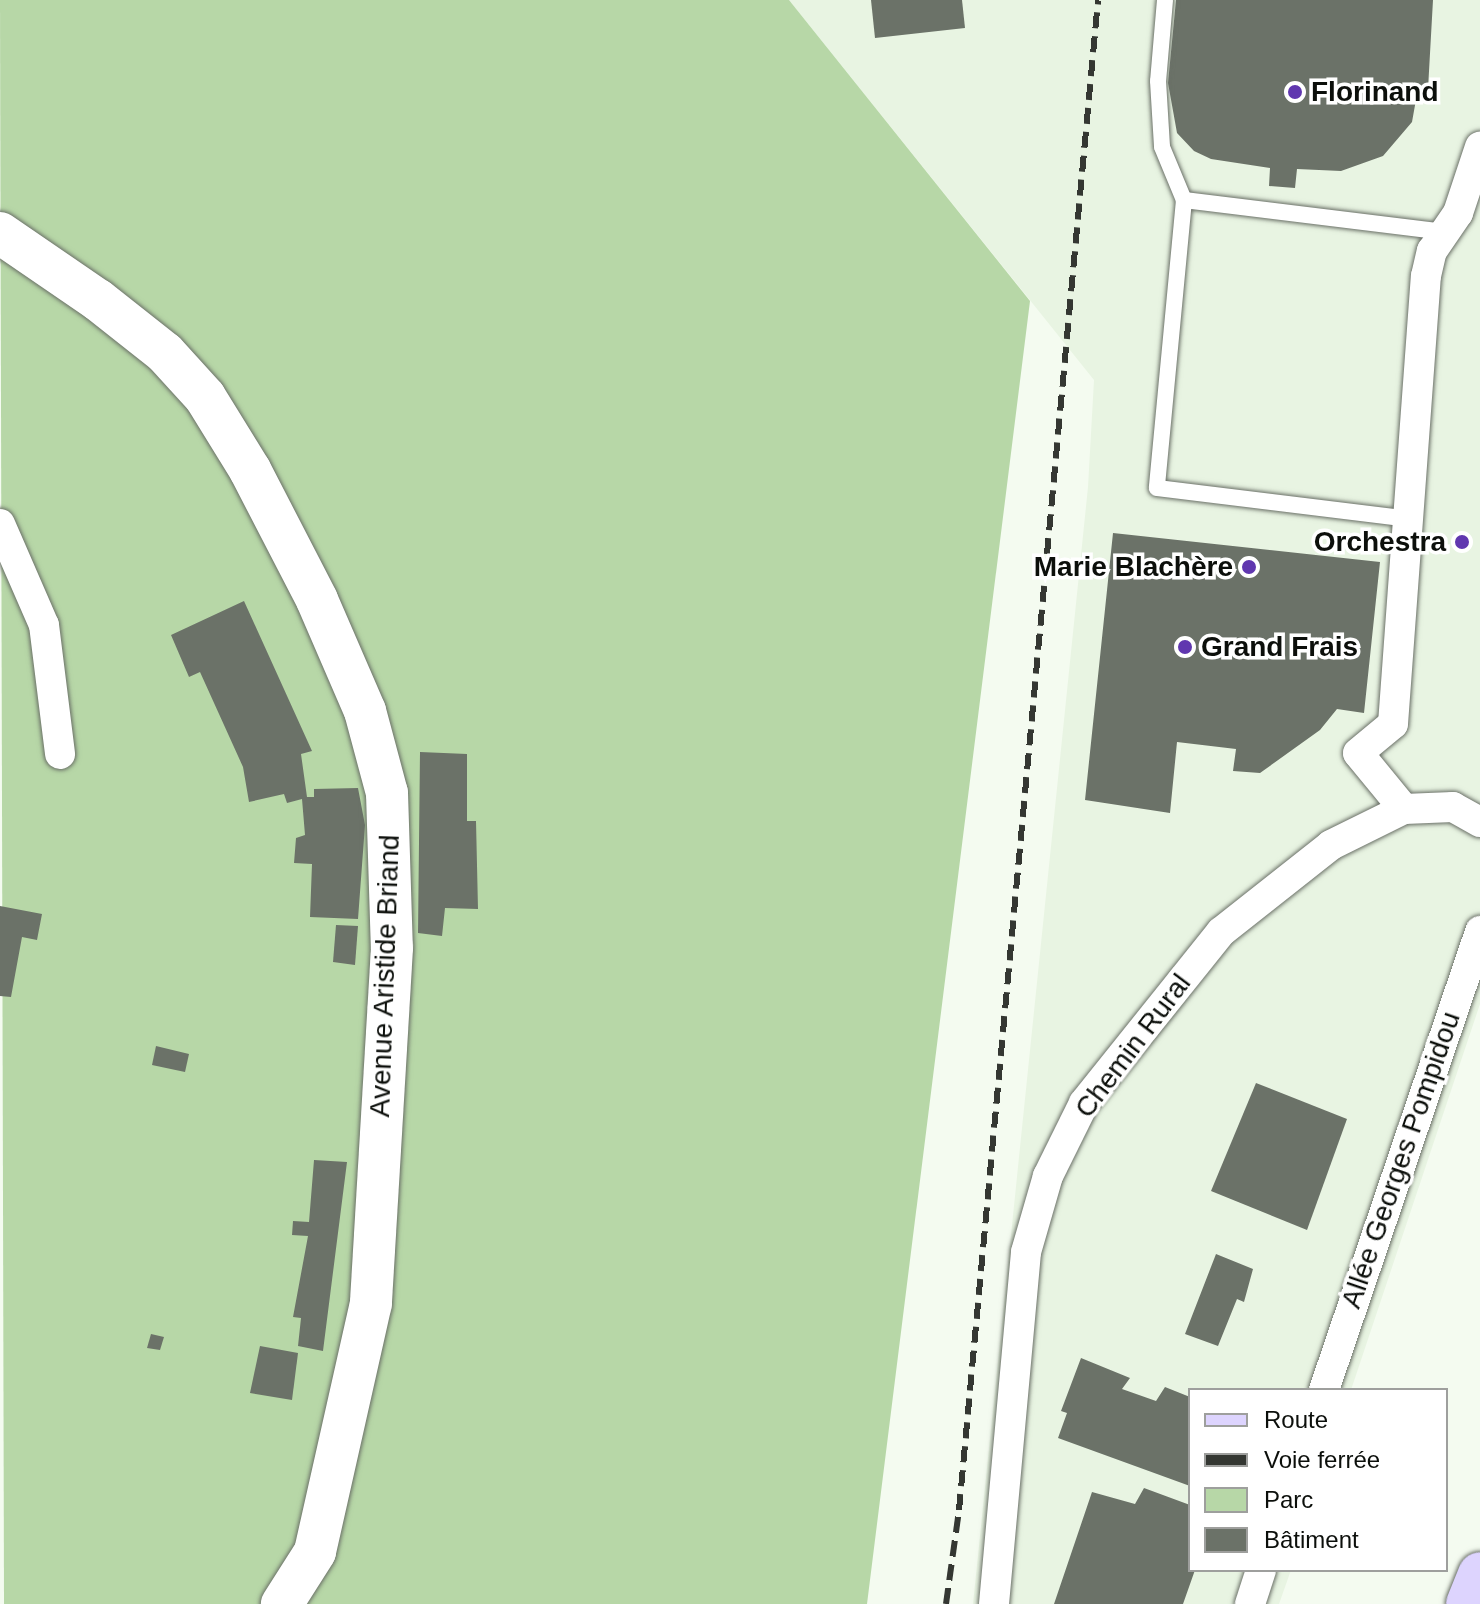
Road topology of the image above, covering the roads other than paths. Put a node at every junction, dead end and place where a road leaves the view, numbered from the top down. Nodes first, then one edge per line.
1 (1165, 0) edge
2 (1480, 147) edge
3 (1184, 200) junction
4 (1445, 232) junction
5 (0, 233) edge
6 (1408, 519) junction
7 (0, 524) edge
8 (60, 754) dead end
9 (1404, 809) junction
10 (1480, 822) edge
11 (1480, 931) edge
12 (1325, 1388) edge
13 (1260, 1572) edge
14 (1480, 1574) edge
15 (282, 1604) edge
16 (994, 1604) edge
17 (1250, 1604) edge
18 (1468, 1604) edge

1 - 3 lane
2 - 4 street
3 - 4 lane
3 - 6 lane
4 - 6 street
5 - 15 main road, Avenue Aristide Briand
6 - 9 street
7 - 8 street
9 - 10 street, Chemin Rural
9 - 16 street, Chemin Rural
11 - 12 street, Allée Georges Pompidou
13 - 17 street
14 - 18 main road

